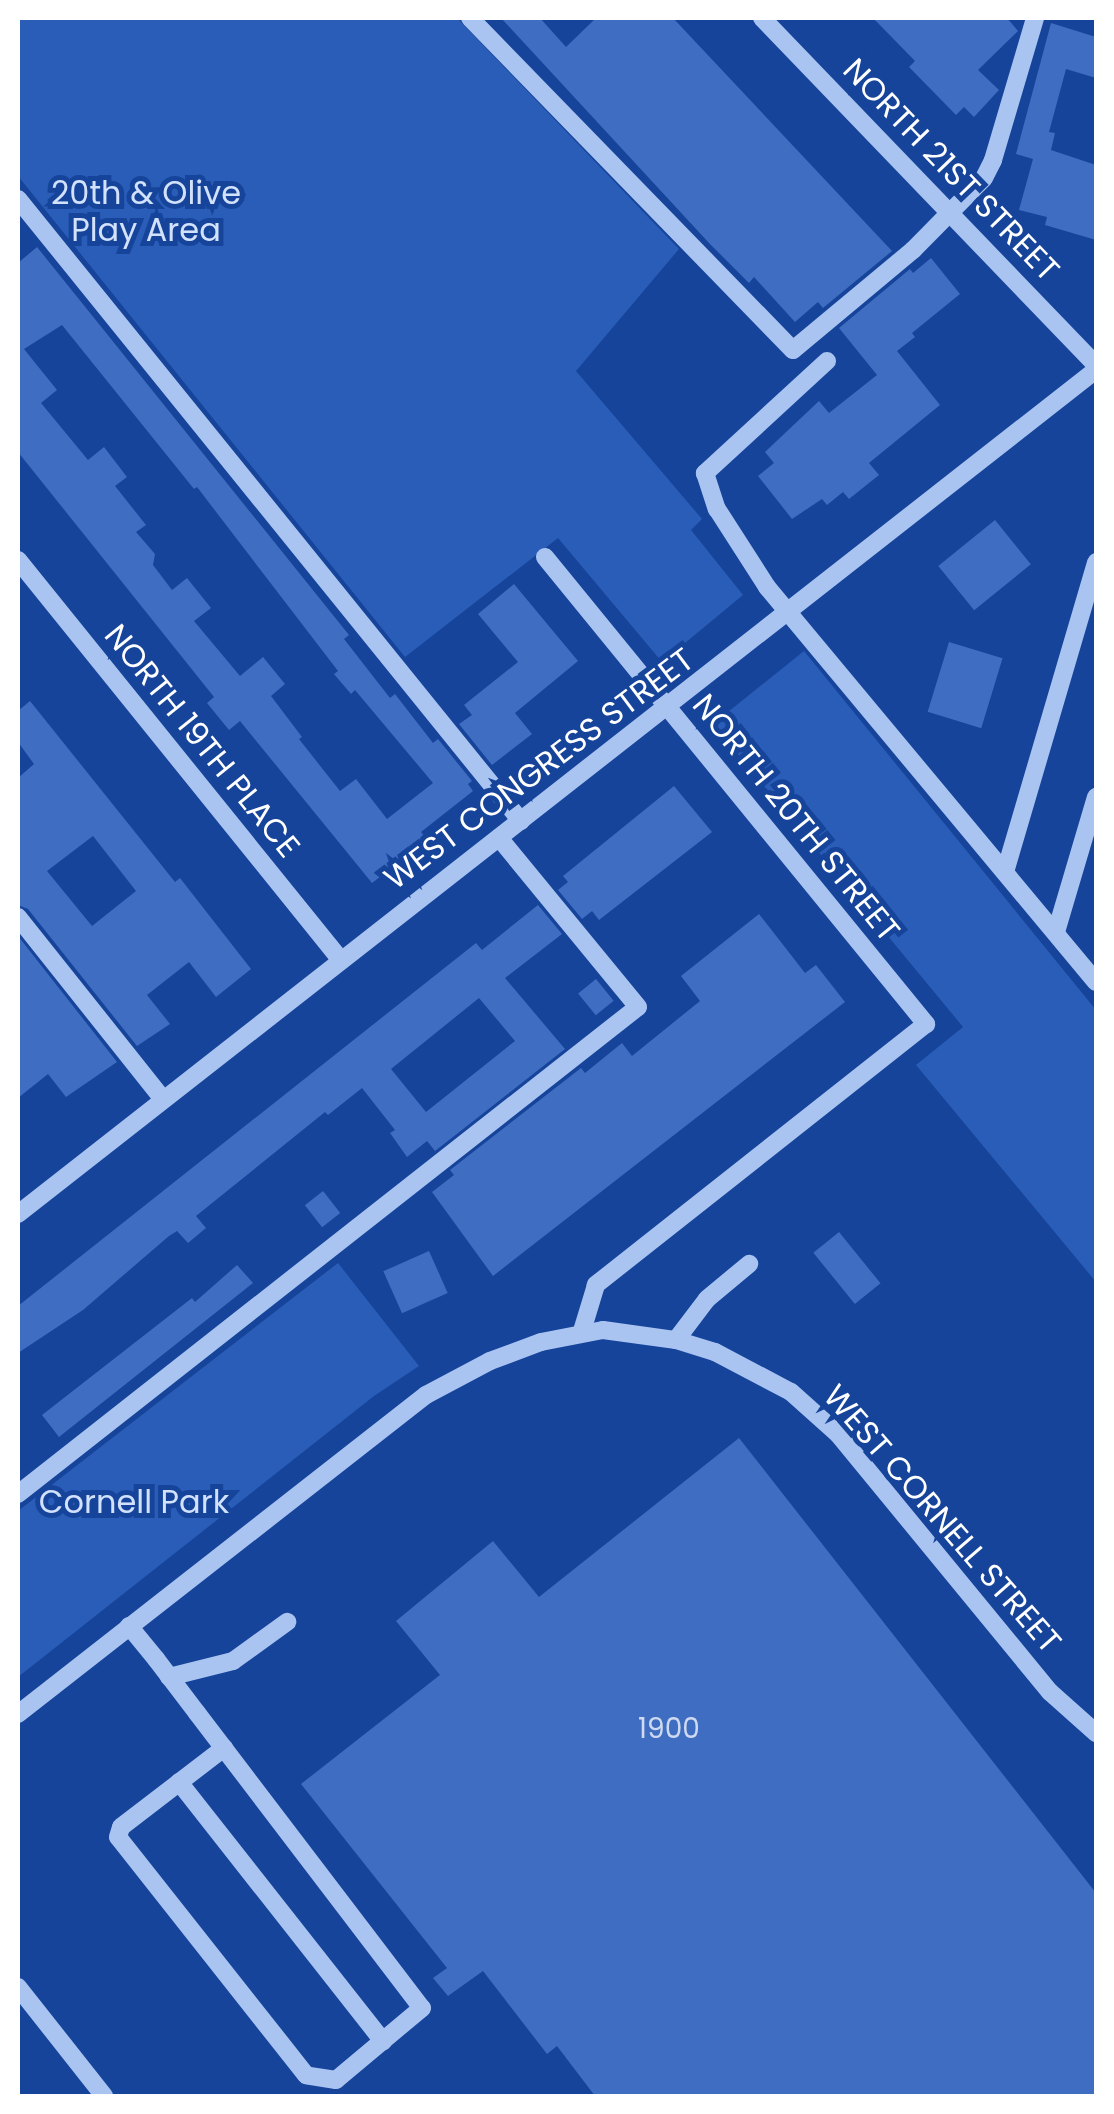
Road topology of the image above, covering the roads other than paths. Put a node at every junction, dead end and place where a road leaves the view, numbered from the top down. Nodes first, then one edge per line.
1 (470, 18) edge
2 (762, 18) edge
3 (1035, 18) edge
4 (18, 199) edge
5 (954, 213) junction
6 (827, 362) dead end
7 (1096, 368) edge
8 (544, 557) dead end
9 (18, 560) edge
10 (1096, 562) edge
11 (791, 613) junction
12 (668, 708) junction
13 (1096, 798) edge
14 (521, 821) junction
15 (499, 838) junction
16 (1005, 872) junction
17 (18, 917) edge
18 (1056, 932) junction
19 (340, 959) junction
20 (1096, 982) edge
21 (164, 1099) junction
22 (18, 1214) edge
23 (749, 1264) dead end
24 (582, 1332) junction
25 (676, 1340) junction
26 (18, 1494) edge
27 (287, 1622) dead end
28 (129, 1626) junction
29 (169, 1676) junction
30 (18, 1714) edge
31 (1096, 1733) edge
32 (224, 1748) junction
33 (179, 1782) junction
34 (18, 1987) edge
35 (383, 2041) junction
36 (104, 2096) edge

1 - 5 street
2 - 5 street, NORTH 21ST STREET
3 - 5 street
4 - 14 street
5 - 7 street, NORTH 21ST STREET
6 - 11 street
7 - 11 street, WEST CONGRESS STREET
8 - 12 street, NORTH 20TH STREET
9 - 19 street, NORTH 19TH PLACE
10 - 16 street
11 - 12 street, WEST CONGRESS STREET
11 - 16 street
12 - 14 street, WEST CONGRESS STREET
12 - 24 street, NORTH 20TH STREET
13 - 18 street
14 - 15 street, WEST CONGRESS STREET
15 - 19 street, WEST CONGRESS STREET
15 - 26 street
16 - 18 street
17 - 21 street
18 - 20 street
19 - 21 street, WEST CONGRESS STREET
21 - 22 street, WEST CONGRESS STREET
23 - 25 street
24 - 25 street, WEST CORNELL STREET
24 - 28 street, WEST CORNELL STREET
25 - 31 street, WEST CORNELL STREET
27 - 29 street
28 - 29 street
28 - 30 street, WEST CORNELL STREET
29 - 32 street
32 - 33 street
32 - 35 street
33 - 35 street
33 - 35 street
34 - 36 street

